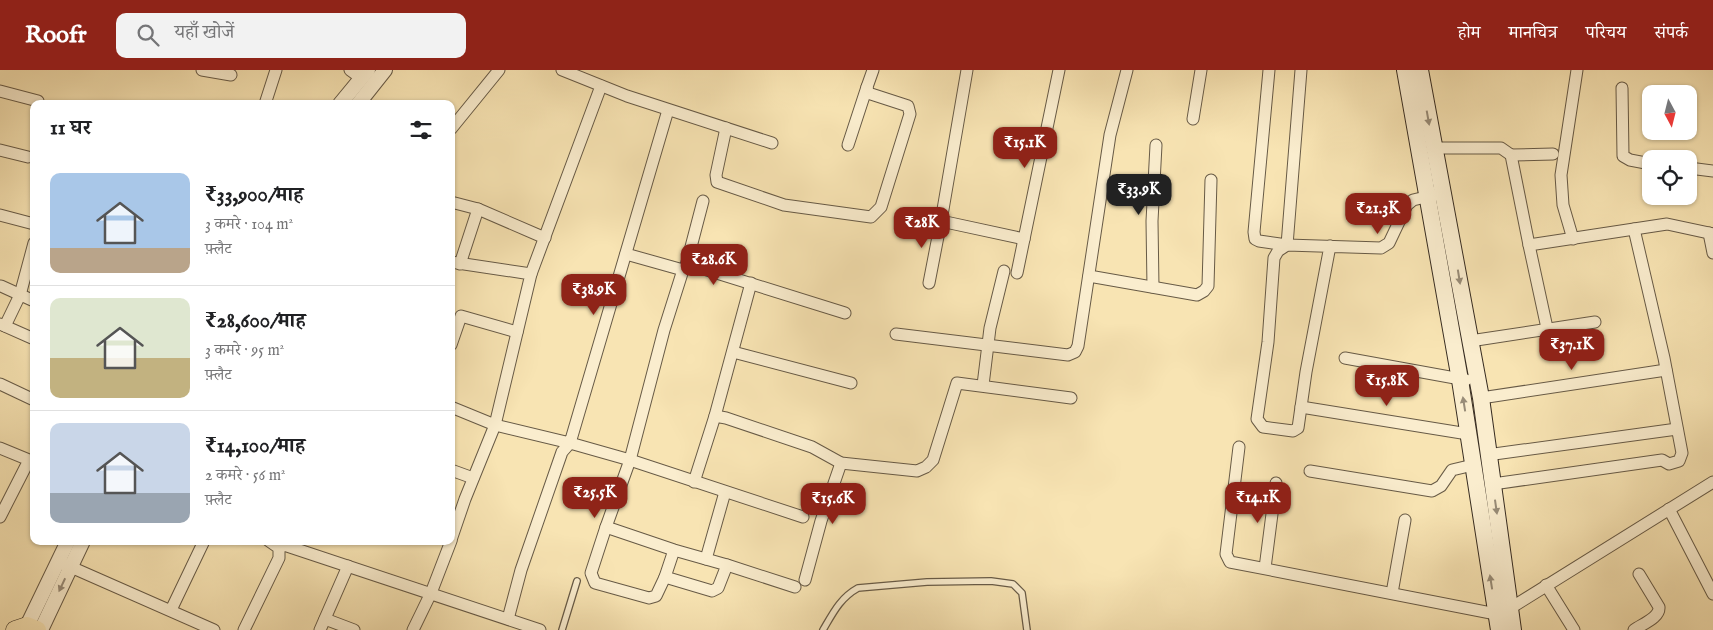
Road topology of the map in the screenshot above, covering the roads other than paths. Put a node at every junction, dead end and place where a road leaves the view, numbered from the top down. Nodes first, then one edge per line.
1 (202, 70) edge
2 (276, 70) edge
3 (385, 70) edge
4 (500, 70) edge
5 (562, 70) edge
6 (873, 70) edge
7 (967, 70) edge
8 (1059, 70) edge
9 (1126, 70) edge
10 (1201, 70) edge
11 (1269, 70) edge
12 (1301, 70) edge
13 (1405, 70) edge
14 (1420, 70) edge
15 (1577, 70) edge
16 (359, 73) edge
17 (231, 75) dead end
18 (601, 86) junction
19 (867, 86) junction
20 (1622, 88) dead end
21 (0, 90) edge
22 (38, 100) dead end
23 (266, 100) edge
24 (342, 100) edge
25 (361, 100) edge
26 (668, 110) junction
27 (1193, 118) dead end
28 (455, 124) edge
29 (726, 128) junction
30 (772, 143) dead end
31 (848, 145) dead end
32 (1156, 145) dead end
33 (1433, 148) junction
34 (0, 150) edge
35 (1553, 154) dead end
36 (1511, 155) junction
37 (28, 157) dead end
38 (1642, 162) edge
39 (1697, 168) edge
40 (1713, 168) edge
41 (1211, 180) dead end
42 (1435, 194) junction
43 (703, 201) dead end
44 (455, 203) edge
45 (478, 209) junction
46 (0, 214) edge
47 (941, 221) junction
48 (30, 223) edge
49 (1634, 229) junction
50 (1711, 233) edge
51 (545, 238) junction
52 (1024, 239) junction
53 (1573, 239) junction
54 (1287, 245) junction
55 (1529, 245) junction
56 (1330, 246) junction
57 (1713, 253) edge
58 (626, 254) junction
59 (30, 258) edge
60 (455, 263) edge
61 (684, 268) junction
62 (1004, 271) dead end
63 (1016, 273) dead end
64 (531, 274) junction
65 (1089, 276) junction
66 (751, 283) junction
67 (929, 283) dead end
68 (1, 286) edge
69 (1152, 287) junction
70 (20, 295) junction
71 (30, 299) edge
72 (845, 312) dead end
73 (1595, 322) dead end
74 (3, 325) edge
75 (1547, 328) junction
76 (455, 332) edge
77 (518, 332) junction
78 (896, 334) dead end
79 (30, 337) edge
80 (1470, 341) junction
81 (988, 345) junction
82 (733, 352) junction
83 (1345, 358) dead end
84 (1666, 370) junction
85 (1460, 380) junction
86 (1478, 381) junction
87 (851, 383) dead end
88 (0, 384) edge
89 (983, 385) junction
90 (30, 398) edge
91 (1071, 398) dead end
92 (1481, 398) junction
93 (1301, 407) junction
94 (455, 409) edge
95 (715, 416) junction
96 (495, 425) junction
97 (1677, 429) junction
98 (1468, 434) junction
99 (570, 443) junction
100 (1239, 447) dead end
101 (0, 448) edge
102 (1487, 455) junction
103 (30, 460) edge
104 (630, 460) junction
105 (841, 463) junction
106 (30, 464) edge
107 (1473, 465) junction
108 (455, 471) edge
109 (1310, 471) dead end
110 (473, 478) junction
111 (694, 482) junction
112 (1713, 482) edge
113 (1276, 483) dead end
114 (1492, 484) junction
115 (724, 492) junction
116 (1669, 509) junction
117 (0, 517) edge
118 (803, 517) dead end
119 (1405, 520) dead end
120 (606, 527) junction
121 (455, 529) edge
122 (67, 545) edge
123 (80, 545) edge
124 (202, 545) edge
125 (275, 545) edge
126 (449, 545) edge
127 (279, 548) junction
128 (674, 550) junction
129 (706, 559) junction
130 (64, 564) junction
131 (727, 565) junction
132 (348, 566) junction
133 (1266, 568) junction
134 (1638, 574) dead end
135 (665, 576) junction
136 (577, 581) dead end
137 (1546, 585) junction
138 (431, 593) junction
139 (1392, 593) junction
140 (1713, 594) edge
141 (171, 610) junction
142 (1501, 618) edge
143 (325, 619) junction
144 (508, 619) junction
145 (0, 624) edge
146 (27, 629) edge
147 (214, 630) edge
148 (244, 630) edge
149 (320, 630) edge
150 (354, 630) edge
151 (413, 630) edge
152 (540, 630) edge
153 (562, 630) edge
154 (823, 630) edge
155 (1027, 630) edge
156 (1513, 630) edge
157 (1574, 630) edge
158 (1634, 630) edge

1 - 17 street
2 - 23 street
3 - 25 street
4 - 28 street
5 - 18 street
6 - 19 street
7 - 47 street
8 - 52 street
9 - 65 street
10 - 27 street
11 - 54 street
12 - 54 street
13 - 42 main road
14 -> 33 main road
15 - 53 street
16 - 24 street
18 - 26 street
18 - 51 street
19 - 29 street
19 - 31 street
20 - 38 street
21 - 22 street
26 - 29 street
26 - 58 street
29 - 30 street
32 - 69 street
33 - 36 street
33 - 42 main road
34 - 37 street
35 - 36 street
36 - 55 street
39 - 40 street
41 - 69 street
42 - 56 street
42 -> 80 main road
42 - 85 main road
43 - 61 street
44 - 45 street
45 - 51 street
45 - 60 street
46 - 48 street
47 - 52 street
47 - 67 street
49 - 50 street
49 - 53 street
49 - 84 street
50 - 57 street
51 - 64 street
52 - 63 street
53 - 55 street
54 - 56 street
54 - 93 street
55 - 75 street
56 - 93 street
58 - 61 street
58 - 99 street
59 - 70 street
60 - 64 street
61 - 66 street
61 - 104 street
62 - 81 street
64 - 77 street
65 - 69 street
65 - 81 street
66 - 72 street
66 - 82 street
68 - 70 street
70 - 71 street
70 - 74 street
73 - 75 street
74 - 79 street
75 - 80 street
76 - 77 street
77 - 96 street
78 - 81 street
80 - 86 main road
81 - 89 street
82 - 87 street
82 - 95 street
83 - 85 street
84 - 92 street
84 - 97 street
85 - 86 street
98 -> 85 main road
86 - 92 main road
88 - 90 street
89 - 91 street
89 - 105 street
92 - 102 main road
93 - 98 street
94 - 96 street
95 - 105 street
95 - 111 street
96 - 99 street
96 - 110 street
97 - 102 street
97 - 114 street
98 - 107 main road
99 - 104 street
99 - 144 street
100 - 133 street
101 - 103 street
102 - 114 main road
104 - 111 street
104 - 120 street
105 - 131 street
106 - 117 street
107 - 109 street
142 -> 107 main road
108 - 110 street
110 - 121 street
111 - 115 street
112 - 116 street
113 - 133 street
114 -> 142 main road
115 - 118 street
115 - 129 street
116 - 137 street
116 - 140 street
119 - 139 street
120 - 128 street
120 - 135 street
122 - 130 street
123 - 130 street
124 - 141 street
125 - 127 street
126 - 138 street
127 - 132 street
127 - 148 street
128 - 129 street
128 - 135 street
129 - 131 street
130 - 141 street
130 - 146 street
131 - 135 street
132 - 138 street
132 - 143 street
133 - 139 street
134 - 158 street
136 - 153 lane
137 - 142 street
137 - 157 street
138 - 144 street
138 - 151 street
139 - 142 street
141 - 147 street
142 - 156 main road
143 - 149 street
143 - 150 street
144 - 152 street
145 - 146 main road
154 - 155 lane

